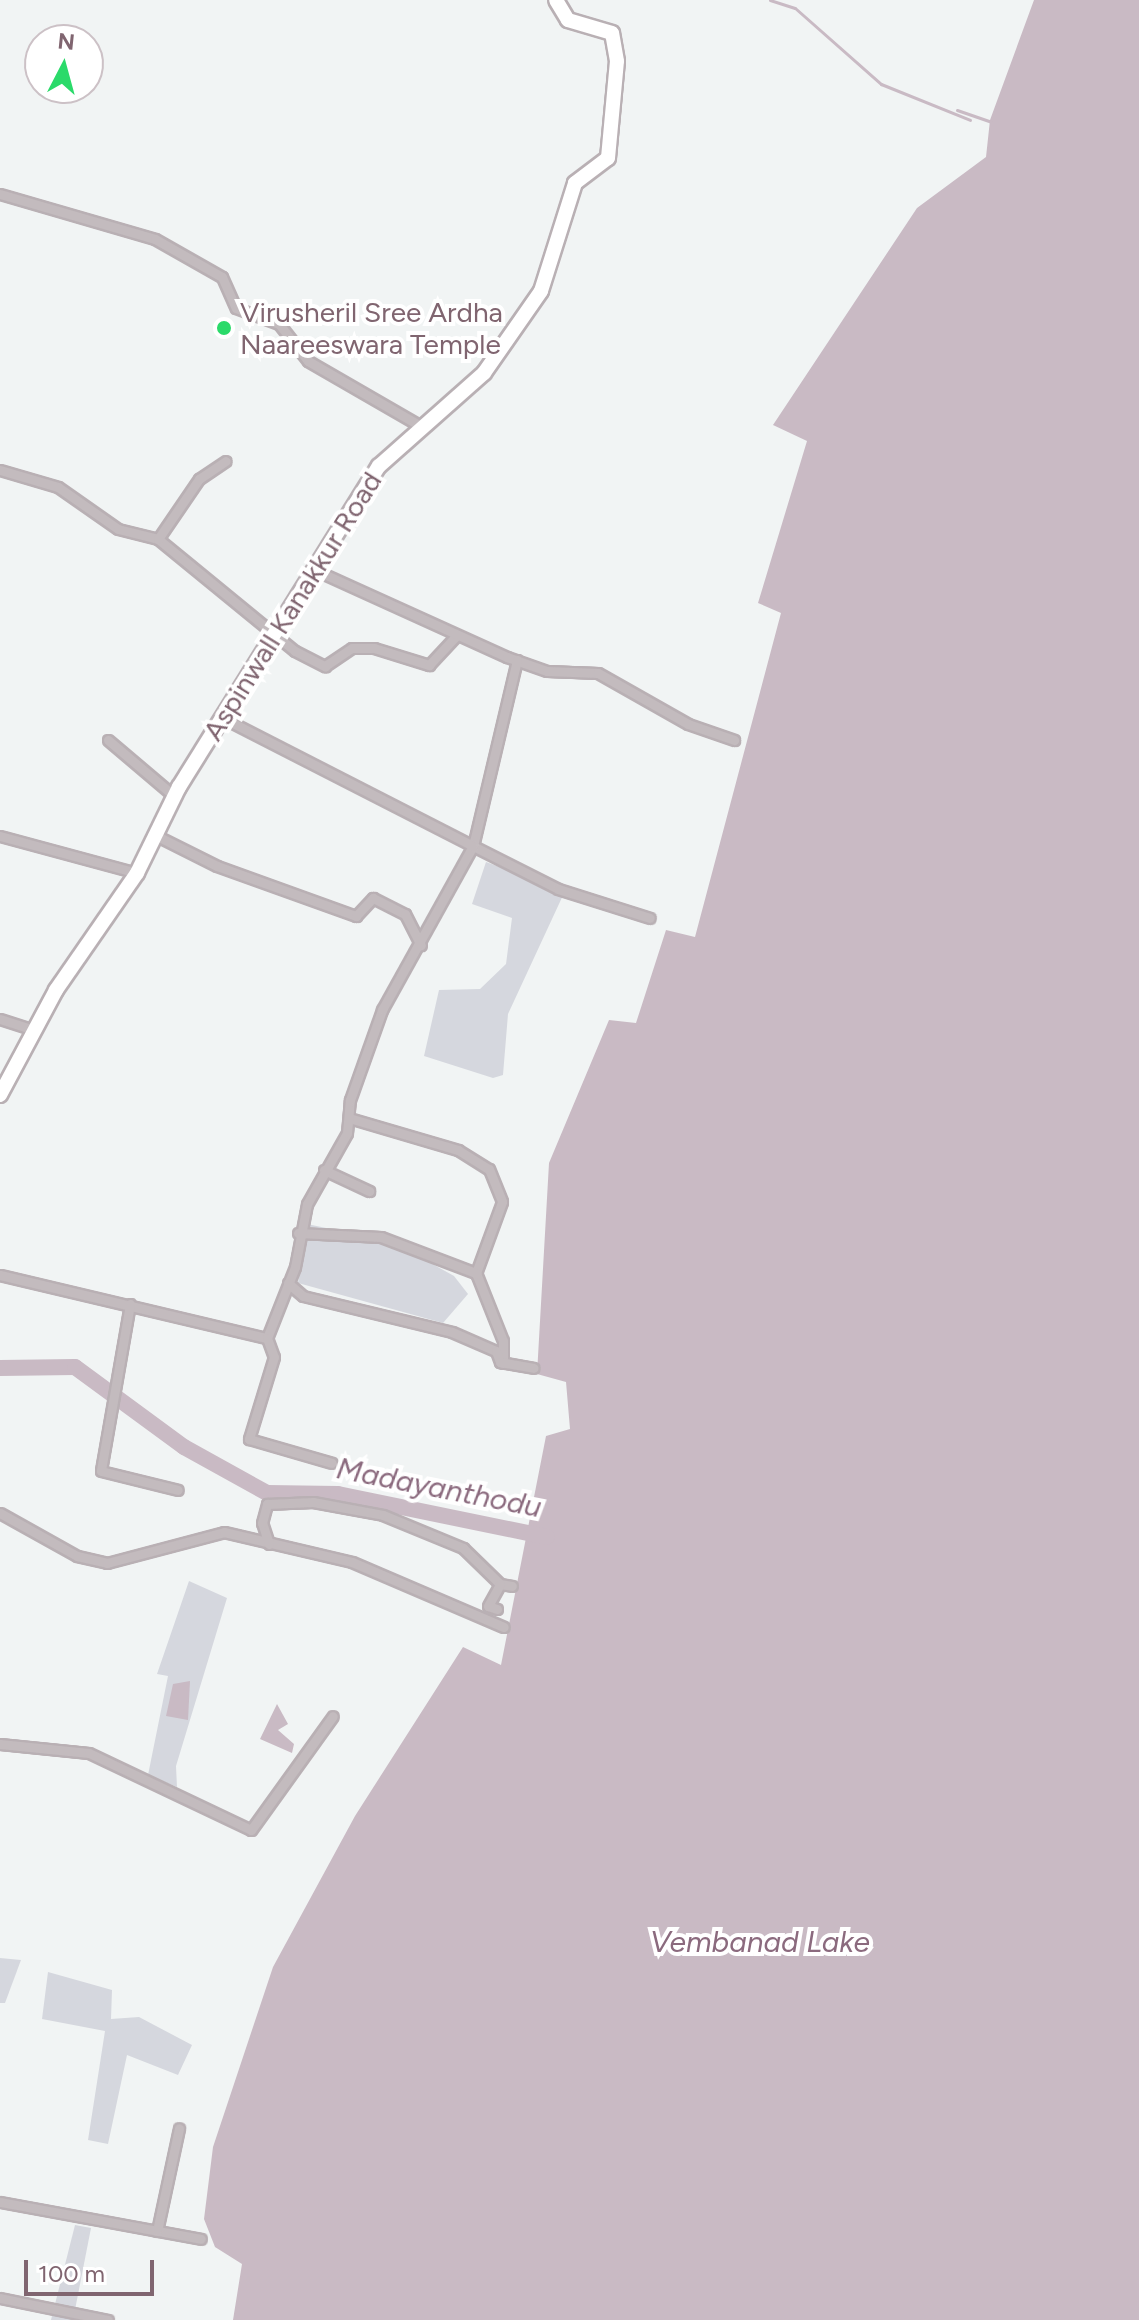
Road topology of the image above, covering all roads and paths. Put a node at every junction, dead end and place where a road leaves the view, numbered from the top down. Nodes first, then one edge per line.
1 (556, 0) edge
2 (0, 194) edge
3 (424, 428) junction
4 (226, 461) dead end
5 (0, 470) edge
6 (158, 539) junction
7 (315, 570) junction
8 (272, 634) junction
9 (457, 635) junction
10 (517, 660) junction
11 (221, 717) junction
12 (108, 740) dead end
13 (734, 740) dead end
14 (174, 796) junction
15 (155, 835) junction
16 (0, 836) edge
17 (473, 846) junction
18 (137, 873) junction
19 (650, 918) dead end
20 (421, 945) junction
21 (0, 1019) edge
22 (33, 1030) junction
23 (0, 1095) edge
24 (349, 1118) junction
25 (324, 1170) junction
26 (369, 1191) dead end
27 (298, 1233) junction
28 (476, 1273) junction
29 (0, 1275) edge
30 (288, 1283) junction
31 (130, 1304) junction
32 (267, 1338) junction
33 (503, 1363) junction
34 (533, 1368) dead end
35 (332, 1463) dead end
36 (178, 1490) dead end
37 (0, 1513) edge
38 (269, 1544) junction
39 (500, 1584) junction
40 (512, 1586) dead end
41 (497, 1609) dead end
42 (504, 1627) dead end
43 (333, 1716) dead end
44 (0, 1744) edge
45 (179, 2128) dead end
46 (0, 2202) edge
47 (157, 2231) junction
48 (201, 2239) dead end
49 (0, 2298) edge
50 (108, 2320) edge

1 - 3 main road, Aspinwall Kanakkur Road
2 - 3 street
3 - 7 main road, Aspinwall Kanakkur Road
4 - 6 street
5 - 6 street
6 - 8 street
7 - 8 main road, Aspinwall Kanakkur Road
7 - 9 street
8 - 9 street
8 - 11 main road, Aspinwall Kanakkur Road
9 - 10 street
10 - 13 street
10 - 17 street
11 - 14 main road, Aspinwall Kanakkur Road
11 - 17 street
12 - 14 street
14 - 15 main road, Aspinwall Kanakkur Road
15 - 18 main road, Aspinwall Kanakkur Road
15 - 20 street
16 - 18 street
17 - 19 street
17 - 20 street
18 - 22 main road, Aspinwall Kanakkur Road
20 - 24 street
21 - 22 street
22 - 23 main road, Aspinwall Kanakkur Road
24 - 25 street
24 - 28 street
25 - 26 street
25 - 27 street
27 - 28 street
27 - 30 street
28 - 33 street
29 - 31 street
30 - 32 street
30 - 33 street
31 - 32 street
31 - 36 street
32 - 35 street
33 - 34 street
37 - 38 street
38 - 39 street
38 - 42 street
39 - 40 street
39 - 41 street
43 - 44 street
45 - 47 street
46 - 47 street
47 - 48 street
49 - 50 street

